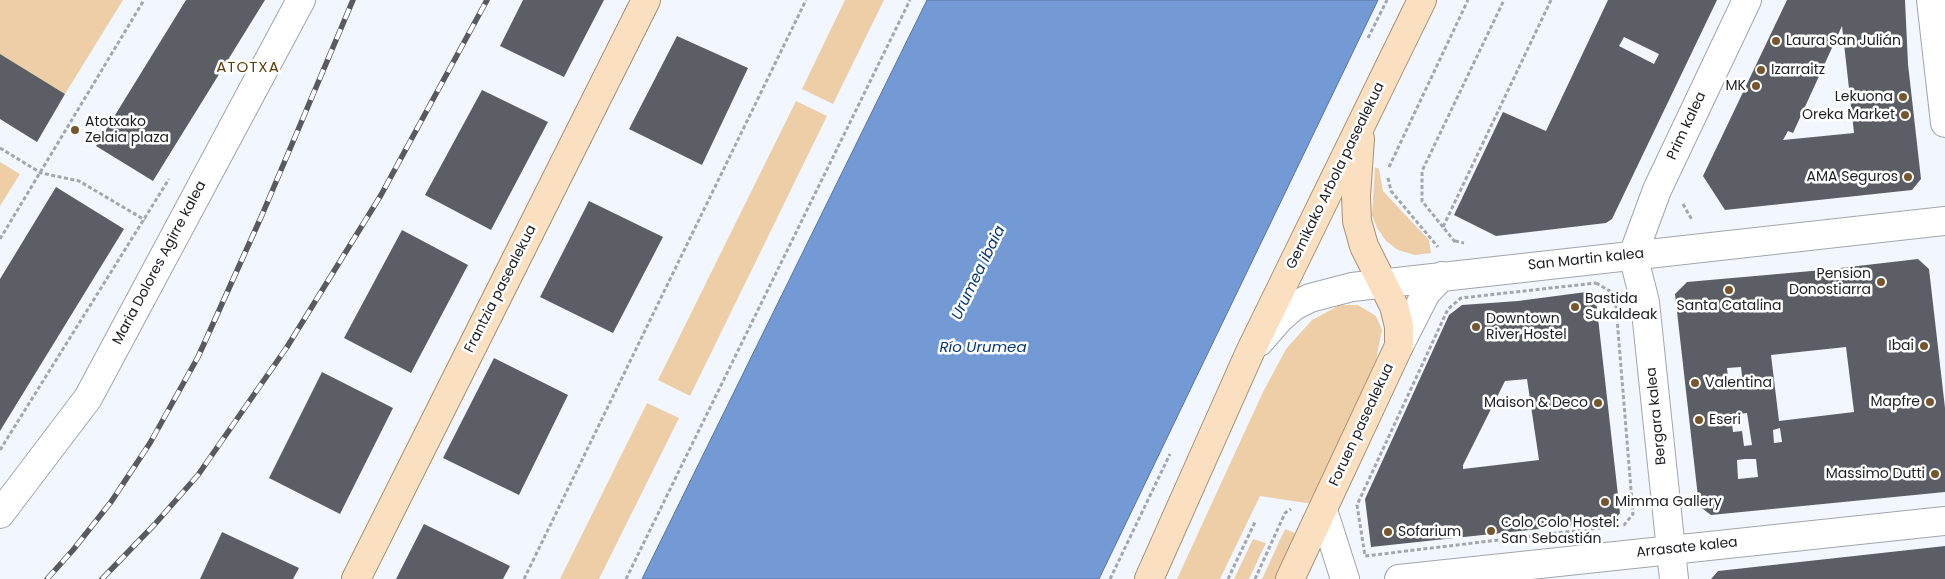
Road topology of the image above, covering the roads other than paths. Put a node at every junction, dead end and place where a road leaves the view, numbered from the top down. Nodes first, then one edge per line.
1 (301, 0) edge
2 (646, 0) edge
3 (1422, 0) edge
4 (1747, 0) edge
5 (1931, 0) edge
6 (1945, 123) edge
7 (1361, 125) junction
8 (1945, 221) edge
9 (1633, 255) junction
10 (1441, 264) junction
11 (1383, 283) junction
12 (1399, 346) junction
13 (1250, 352) junction
14 (1322, 510) junction
15 (0, 514) edge
16 (1945, 521) edge
17 (1671, 550) junction
18 (356, 579) edge
19 (1149, 579) edge
20 (1290, 579) edge
21 (1345, 579) edge
22 (1399, 579) edge
23 (1674, 579) edge

1 - 15 street, Maria Dolores Agirre kalea
2 - 18 main road, Frantzia pasealekua
3 - 7 main road, Gernikako Arbola pasealekua
4 - 9 street, Prim kalea
5 - 6 street
7 - 11 main road
7 - 13 main road, Gernikako Arbola pasealekua
8 - 9 street, San Martin kalea
9 - 10 street, San Martin kalea
9 - 17 street, Bergara kalea
10 - 11 street, San Martin kalea
10 - 12 street, Foruen pasealekua
11 - 12 main road
11 - 13 street, San Martin kalea
12 - 14 main road, Foruen pasealekua
13 - 19 main road
14 - 20 main road, Foruen pasealekua
14 - 21 street
16 - 17 street, Arrasate kalea
17 - 22 street, Arrasate kalea
17 - 23 street, Bergara kalea

